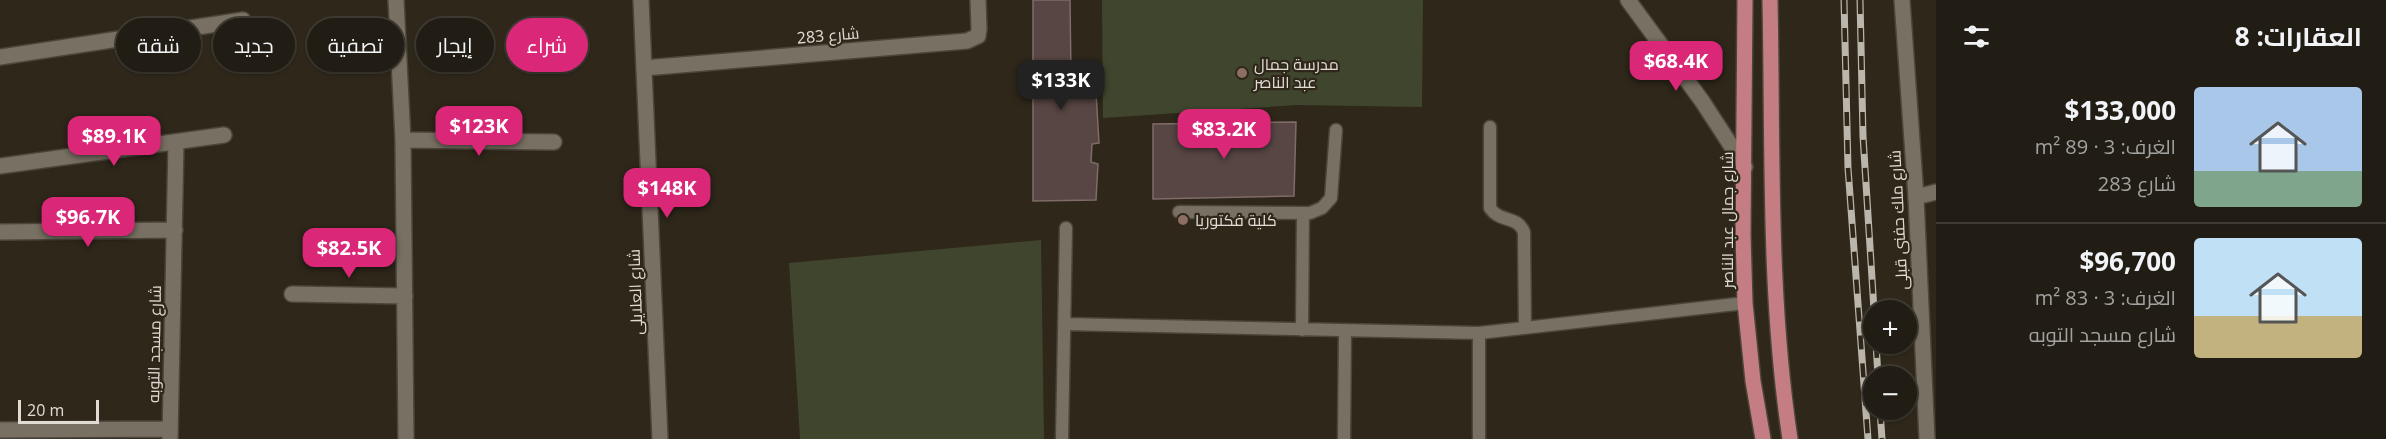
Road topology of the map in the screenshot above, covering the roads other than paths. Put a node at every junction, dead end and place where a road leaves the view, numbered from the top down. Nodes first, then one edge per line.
1 (396, 0) edge
2 (641, 0) edge
3 (978, 0) edge
4 (1628, 0) edge
5 (1745, 0) edge
6 (1770, 0) edge
7 (1902, 0) edge
8 (213, 25) edge
9 (0, 57) edge
10 (644, 68) junction
11 (1490, 127) dead end
12 (1336, 130) dead end
13 (224, 135) dead end
14 (403, 140) junction
15 (176, 142) junction
16 (554, 142) dead end
17 (0, 166) edge
18 (1745, 167) junction
19 (1936, 192) edge
20 (1916, 197) junction
21 (1179, 212) dead end
22 (1304, 213) junction
23 (1066, 228) dead end
24 (175, 230) junction
25 (0, 232) edge
26 (292, 294) dead end
27 (405, 297) junction
28 (1745, 303) junction
29 (1065, 324) junction
30 (1525, 328) junction
31 (1302, 330) junction
32 (1345, 331) junction
33 (1479, 333) junction
34 (1930, 429) edge
35 (0, 430) edge
36 (170, 434) edge
37 (406, 439) edge
38 (660, 439) edge
39 (1062, 439) edge
40 (1344, 439) edge
41 (1479, 439) edge
42 (1763, 439) edge
43 (1790, 439) edge

1 - 14 street
2 - 10 street, شارع العلايلى
3 - 10 street, شارع 283
4 - 18 street
5 - 18 main road, شارع جمال عبد الناصر
6 - 43 main road
7 - 20 street, شارع ملك حفنى قبلى
8 - 9 street
10 - 38 street, شارع العلايلى
11 - 30 lane
12 - 22 lane
13 - 15 street
14 - 16 street
14 - 27 street
15 - 17 street
15 - 24 street, شارع مسجد التوبه
18 - 28 main road, شارع جمال عبد الناصر
19 - 20 street
20 - 34 street, شارع ملك حفنى قبلى
21 - 22 lane
22 - 31 lane
23 - 29 lane
24 - 25 street
24 - 36 street, شارع مسجد التوبه
26 - 27 street
27 - 37 street
28 - 30 lane
28 - 42 main road, شارع جمال عبد الناصر
29 - 31 lane
29 - 39 lane
30 - 33 lane
31 - 32 lane
32 - 33 lane
32 - 40 lane
33 - 41 lane
35 - 36 street

